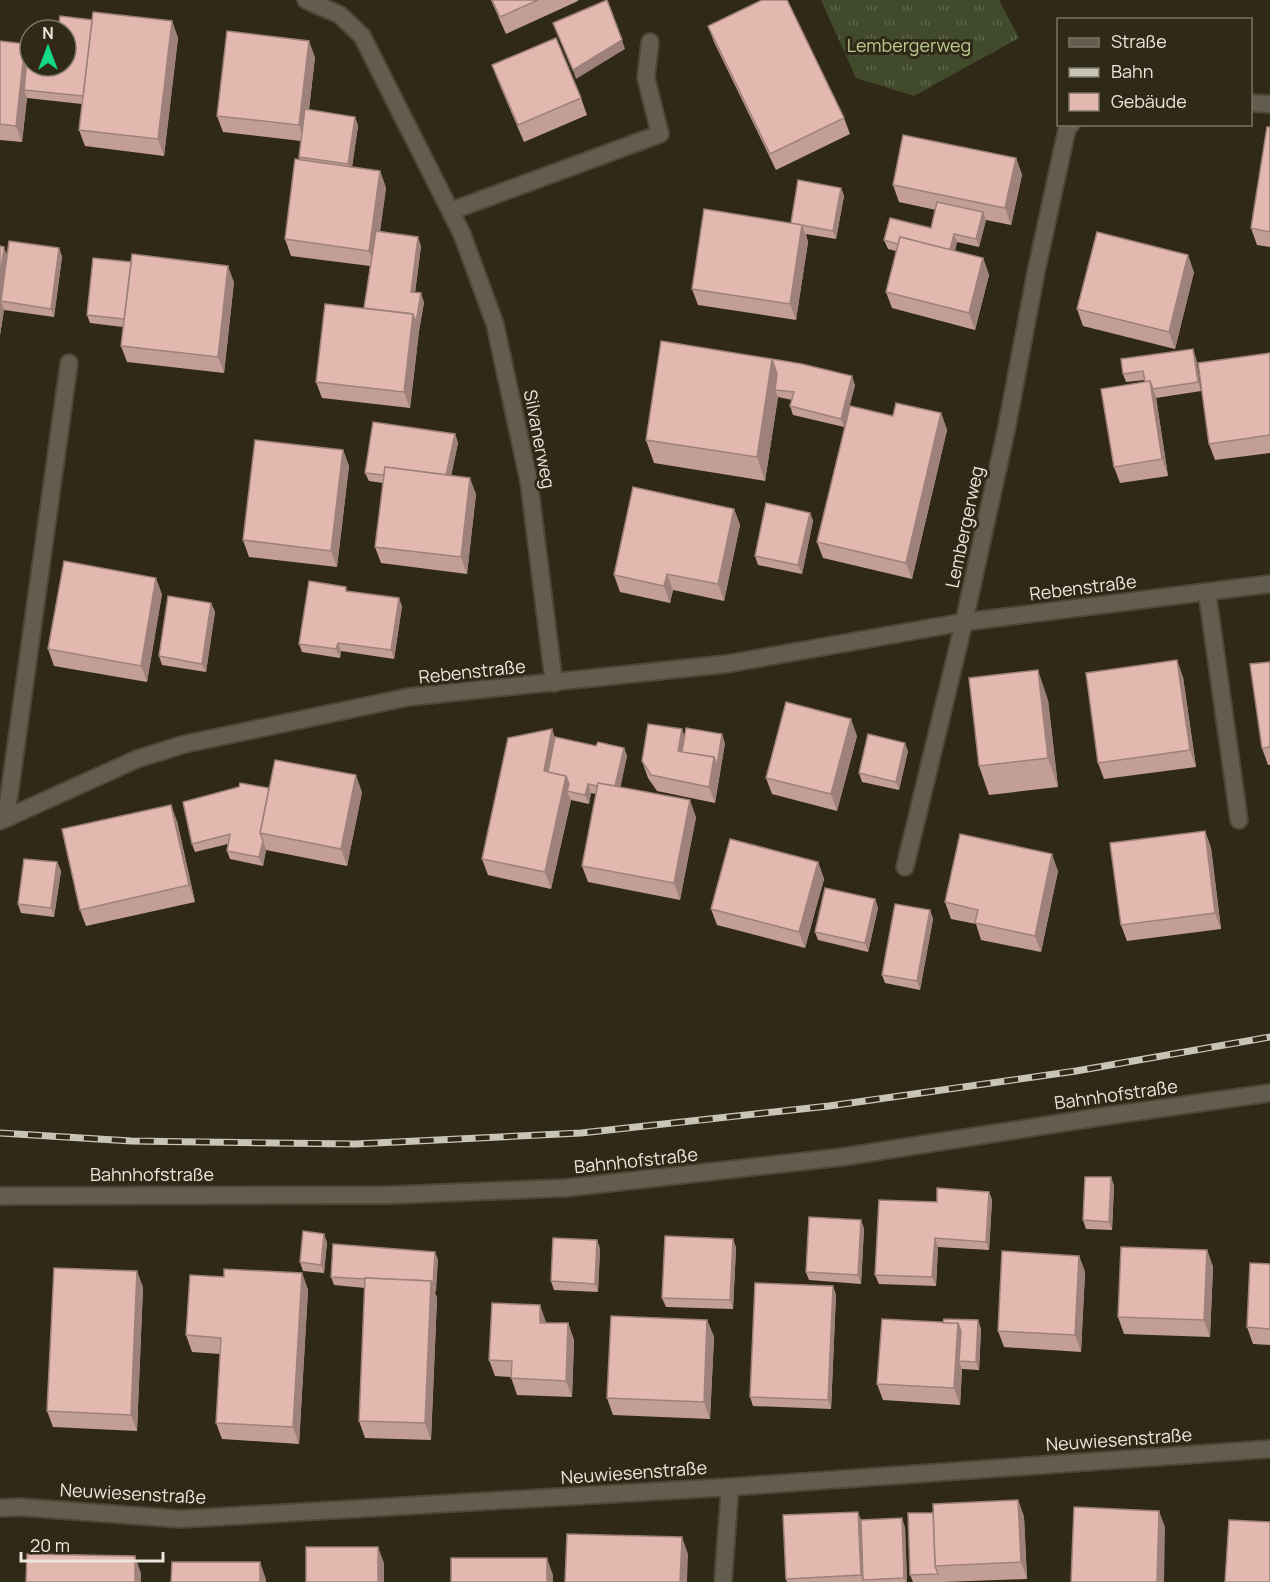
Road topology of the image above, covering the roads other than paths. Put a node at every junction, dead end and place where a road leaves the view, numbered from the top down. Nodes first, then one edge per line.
1 (306, 0) edge
2 (650, 42) dead end
3 (1252, 103) edge
4 (1270, 105) edge
5 (1069, 126) edge
6 (451, 212) junction
7 (69, 363) dead end
8 (1270, 584) edge
9 (1207, 592) junction
10 (964, 622) junction
11 (554, 683) junction
12 (3, 820) edge
13 (1239, 820) dead end
14 (906, 867) dead end
15 (1270, 1093) edge
16 (0, 1196) edge
17 (1270, 1449) edge
18 (730, 1487) junction
19 (0, 1508) edge
20 (723, 1582) edge

1 - 6 street, Silvanerweg
2 - 6 street
3 - 4 street
5 - 10 street, Lembergerweg
6 - 11 street, Silvanerweg
7 - 12 street
8 - 9 street, Rebenstraße
9 - 10 street, Rebenstraße
9 - 13 street
10 - 11 street, Rebenstraße
10 - 14 street
11 - 12 street, Rebenstraße
15 - 16 street, Bahnhofstraße
17 - 18 street, Neuwiesenstraße
18 - 19 street, Neuwiesenstraße
18 - 20 street

